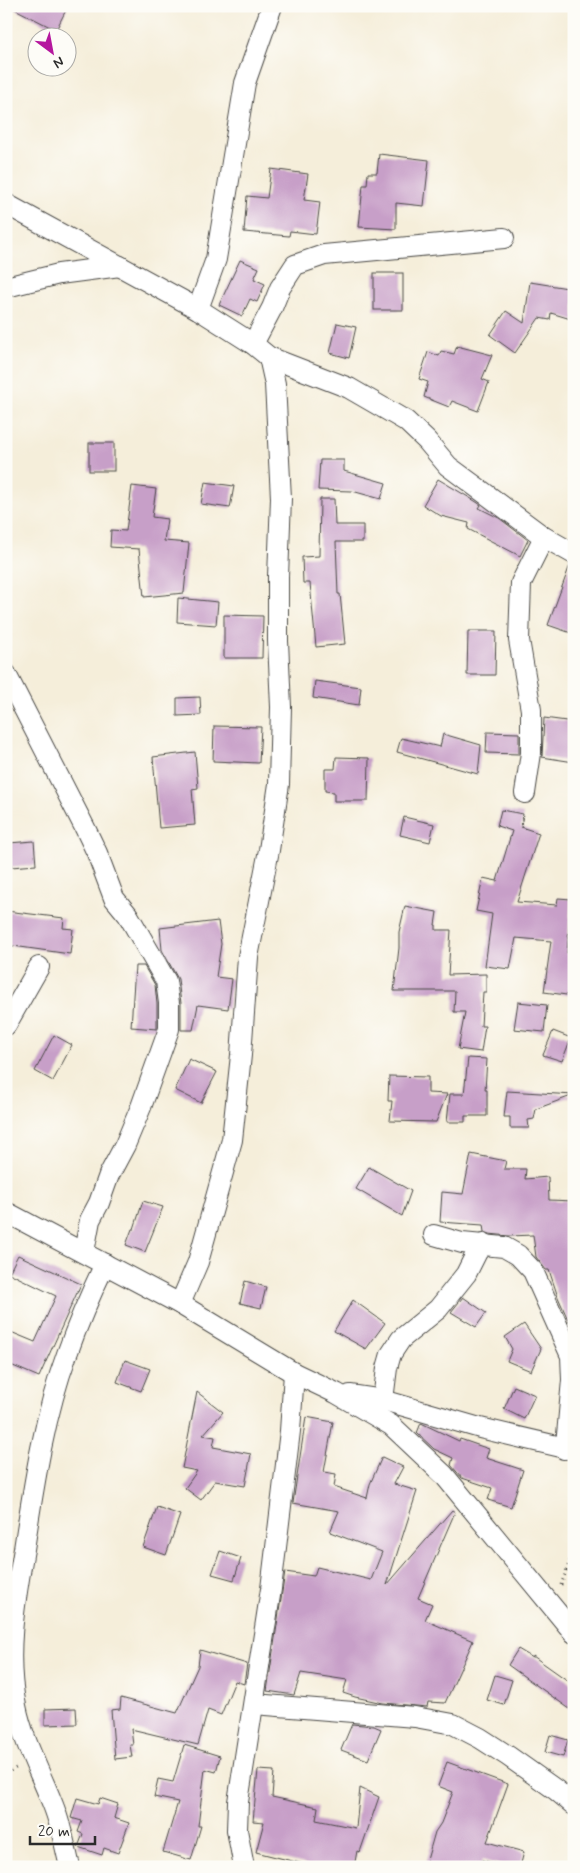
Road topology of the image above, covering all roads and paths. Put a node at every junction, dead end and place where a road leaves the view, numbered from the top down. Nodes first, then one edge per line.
1 (272, 6) edge
2 (6, 204) edge
3 (504, 238) dead end
4 (120, 266) junction
5 (6, 287) edge
6 (198, 309) junction
7 (253, 344) junction
8 (269, 357) junction
9 (544, 537) junction
10 (574, 554) edge
11 (6, 674) edge
12 (525, 793) dead end
13 (39, 968) dead end
14 (6, 1025) edge
15 (6, 1212) edge
16 (434, 1235) dead end
17 (484, 1244) junction
18 (84, 1252) junction
19 (105, 1264) junction
20 (180, 1304) junction
21 (294, 1373) junction
22 (336, 1393) junction
23 (383, 1400) junction
24 (569, 1449) edge
25 (574, 1550) edge
26 (552, 1605) junction
27 (574, 1633) edge
28 (254, 1704) junction
29 (574, 1805) edge
30 (70, 1867) edge
31 (244, 1867) edge

1 - 6 street
2 - 4 street
3 - 7 street
4 - 5 street
4 - 6 street
6 - 7 street
7 - 8 street
8 - 9 street
8 - 20 street
9 - 10 street
9 - 12 street
11 - 18 street
13 - 14 street
15 - 18 street
16 - 17 street
17 - 23 street
17 - 24 street
18 - 19 street
19 - 20 street
19 - 30 street
20 - 21 street
21 - 22 street
21 - 28 street
22 - 23 street
22 - 26 street
23 - 24 street
25 - 26 path
26 - 27 street
28 - 29 street
28 - 31 street

